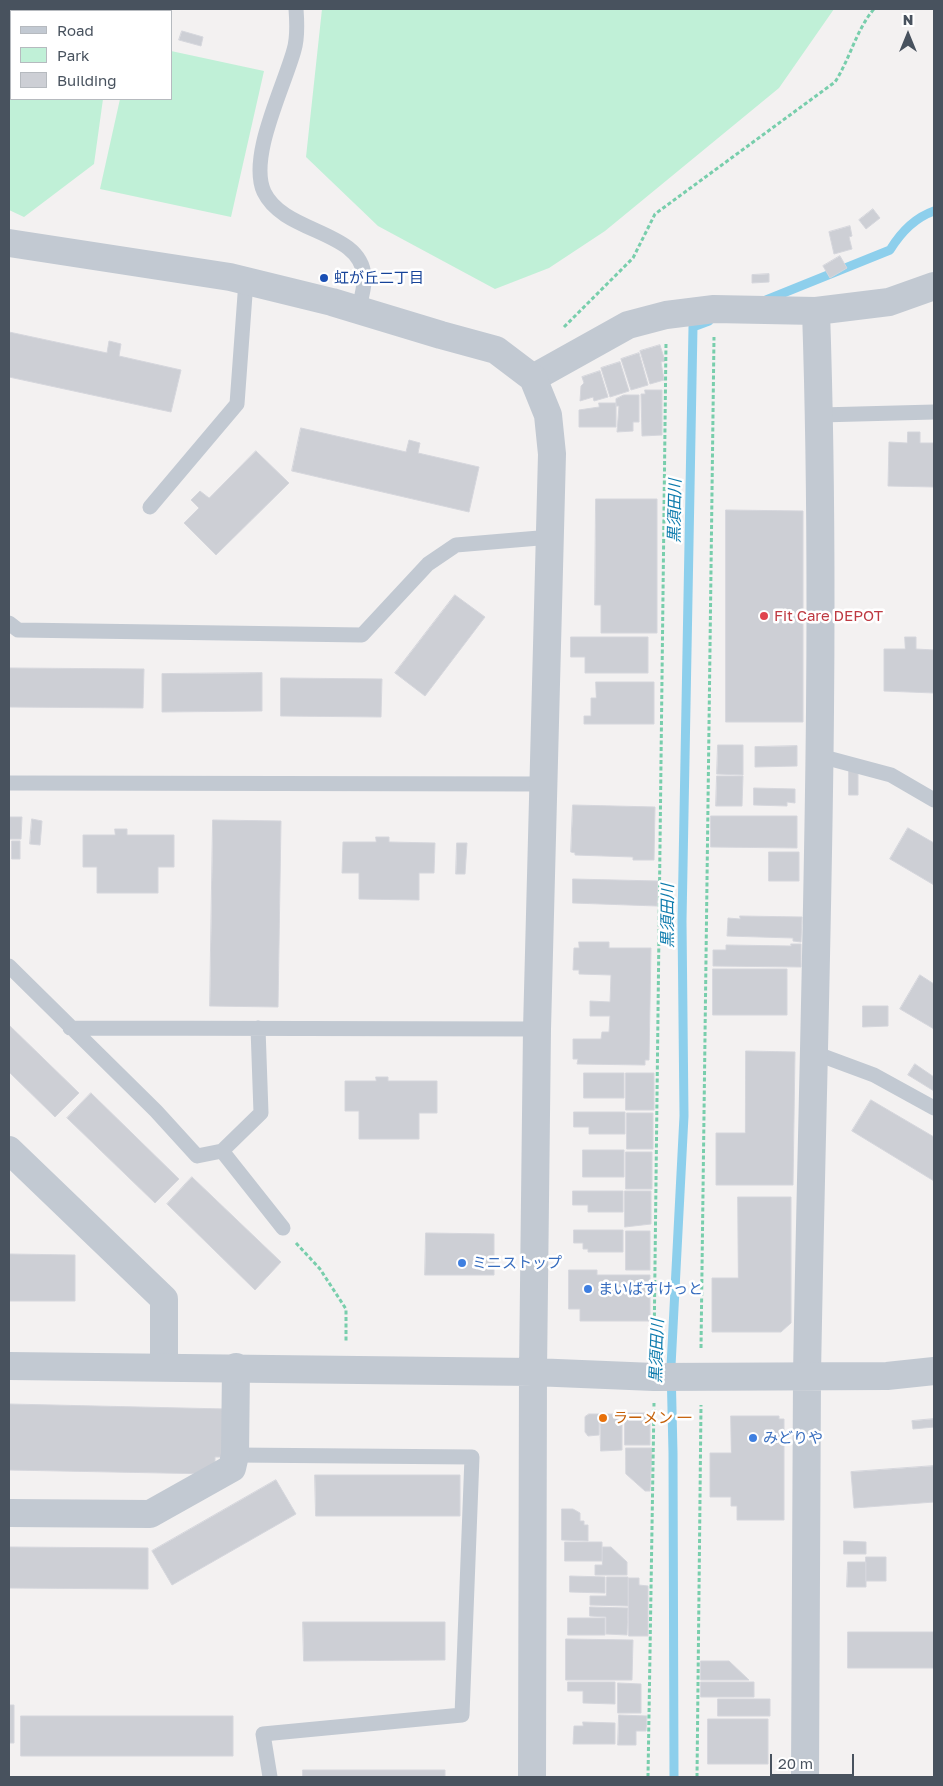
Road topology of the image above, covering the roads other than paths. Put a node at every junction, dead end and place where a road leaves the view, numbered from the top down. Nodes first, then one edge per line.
1 (296, 9) edge
2 (9, 243) edge
3 (246, 281) junction
4 (934, 286) edge
5 (358, 310) junction
6 (816, 311) junction
7 (532, 378) junction
8 (934, 412) edge
9 (820, 415) junction
10 (150, 507) dead end
11 (551, 537) junction
12 (9, 623) edge
13 (820, 756) junction
14 (9, 783) edge
15 (543, 784) junction
16 (934, 800) edge
17 (9, 966) edge
18 (70, 1028) junction
19 (258, 1028) junction
20 (538, 1029) junction
21 (812, 1052) junction
22 (934, 1108) edge
23 (9, 1150) edge
24 (222, 1151) junction
25 (283, 1228) road end
26 (9, 1366) edge
27 (164, 1366) junction
28 (236, 1367) junction
29 (934, 1371) edge
30 (533, 1372) junction
31 (807, 1376) junction
32 (235, 1455) junction
33 (9, 1514) edge
34 (270, 1777) edge
35 (532, 1777) edge
36 (805, 1777) edge

1 - 5 lane
2 - 3 street
3 - 5 street
3 - 10 lane
4 - 6 street
5 - 7 street
6 - 7 street
6 - 9 street
7 - 11 street
8 - 9 lane
9 - 13 street
11 - 12 lane
11 - 15 street
13 - 16 lane
13 - 21 street
14 - 15 lane
15 - 20 street
17 - 18 lane
18 - 19 lane
18 - 24 lane
19 - 20 lane
19 - 24 lane
20 - 30 street
21 - 22 lane
21 - 31 street
23 - 27 street
24 - 25 lane
26 - 27 street
27 - 28 street
28 - 30 street
28 - 32 street
29 - 31 street
30 - 31 street
30 - 35 street
31 - 36 street
32 - 33 street
32 - 34 lane

